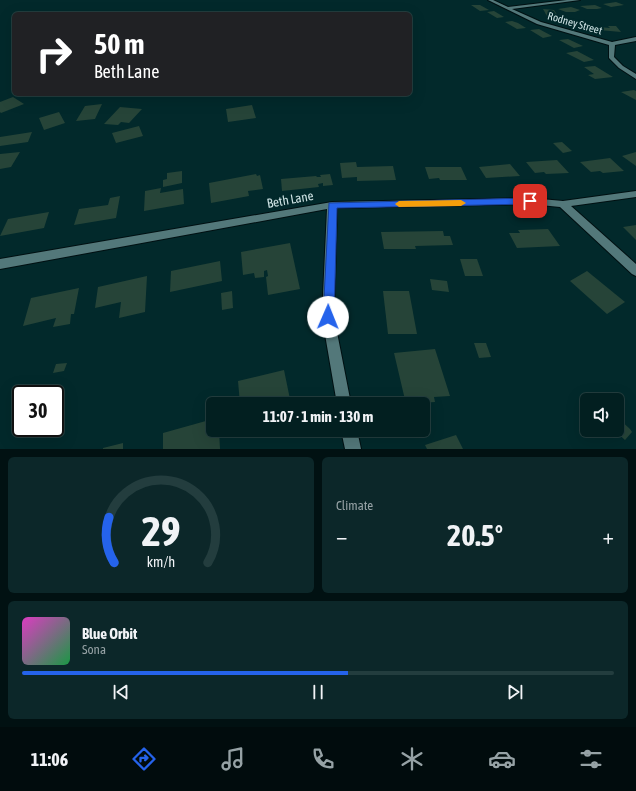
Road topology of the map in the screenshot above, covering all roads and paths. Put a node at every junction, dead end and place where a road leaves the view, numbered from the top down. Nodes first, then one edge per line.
1 (490, 0) edge
2 (578, 0) edge
3 (506, 8) junction
4 (636, 39) edge
5 (612, 44) junction
6 (636, 77) edge
7 (636, 194) edge
8 (564, 204) junction
9 (332, 205) junction
10 (0, 264) edge
11 (636, 271) edge
12 (343, 397) edge
13 (350, 437) edge
14 (353, 449) edge

1 - 3 street, Rodney Street
2 - 3 street
3 - 5 street, Rodney Street
4 - 5 street
5 - 6 street
7 - 8 street, Beth Lane
8 - 9 street, Beth Lane
8 - 11 street
9 - 10 street, Beth Lane
9 - 12 street
13 - 14 street

